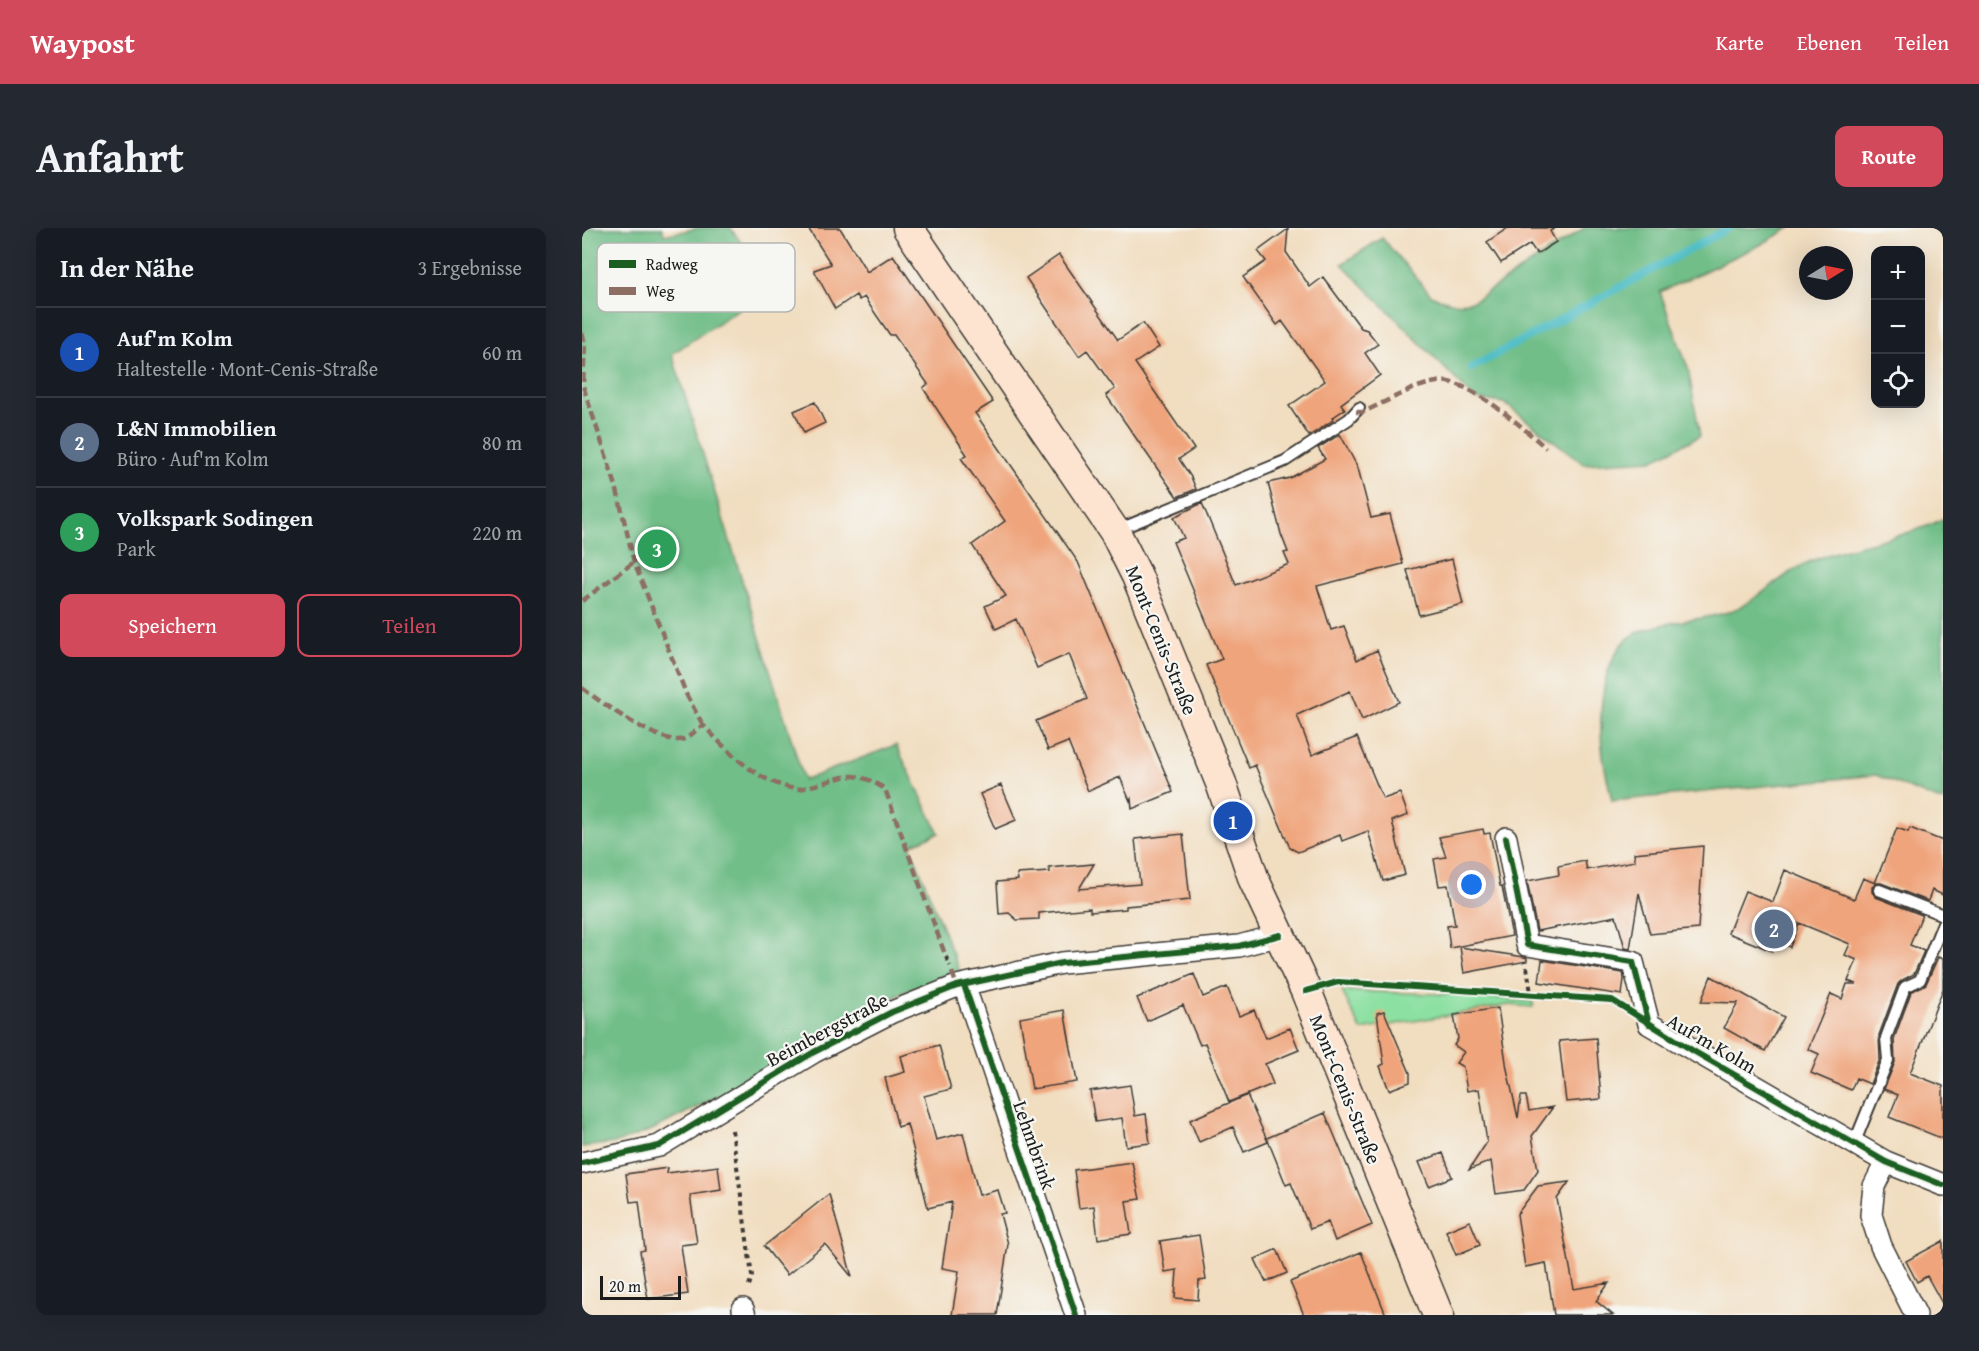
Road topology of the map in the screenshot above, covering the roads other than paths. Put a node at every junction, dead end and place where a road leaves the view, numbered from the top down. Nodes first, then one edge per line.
1 (908, 228) edge
2 (1359, 408) dead end
3 (1115, 532) junction
4 (1506, 838) dead end
5 (1879, 890) dead end
6 (1943, 915) edge
7 (1943, 923) edge
8 (1280, 935) junction
9 (963, 985) junction
10 (1854, 1144) junction
11 (1886, 1162) junction
12 (582, 1163) edge
13 (1943, 1185) edge
14 (1076, 1315) edge
15 (1438, 1315) edge
16 (1916, 1315) edge

1 - 3 main road, Mont-Cenis-Straße
2 - 3 lane
3 - 8 main road, Mont-Cenis-Straße
4 - 10 street, Auf'm Kolm
5 - 6 lane
7 - 10 lane
8 - 9 street, Beimbergstraße
8 - 15 main road, Mont-Cenis-Straße
9 - 12 street, Beimbergstraße
9 - 14 street, Lehmbrink
10 - 11 street, Auf'm Kolm
11 - 13 street, Auf'm Kolm
11 - 16 street

